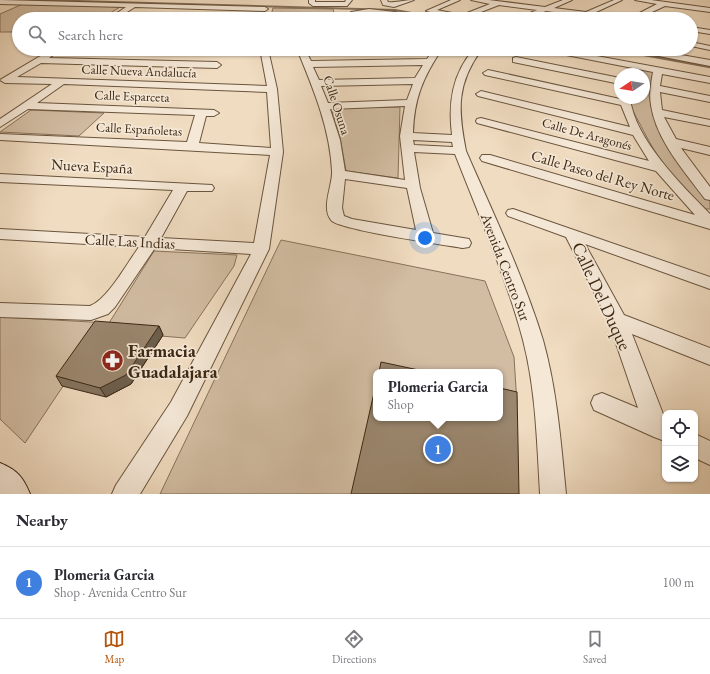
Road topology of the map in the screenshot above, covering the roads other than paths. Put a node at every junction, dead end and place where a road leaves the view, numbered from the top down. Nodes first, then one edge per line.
1 (146, 0) edge
2 (151, 0) edge
3 (187, 0) edge
4 (312, 0) edge
5 (349, 0) edge
6 (384, 0) edge
7 (411, 0) edge
8 (457, 0) edge
9 (474, 0) edge
10 (519, 0) edge
11 (526, 0) edge
12 (568, 0) edge
13 (619, 0) edge
14 (638, 0) edge
15 (26, 1) edge
16 (227, 1) edge
17 (0, 2) edge
18 (498, 3) junction
19 (664, 4) junction
20 (135, 5) junction
21 (544, 8) junction
22 (6, 9) dead end
23 (707, 10) edge
24 (122, 12) edge
25 (434, 12) edge
26 (477, 12) edge
27 (535, 12) edge
28 (573, 12) edge
29 (592, 12) edge
30 (646, 12) edge
31 (698, 30) edge
32 (710, 32) edge
33 (698, 45) edge
34 (710, 48) edge
35 (47, 56) edge
36 (263, 56) edge
37 (304, 56) edge
38 (432, 56) edge
39 (471, 56) edge
40 (518, 56) edge
41 (573, 56) edge
42 (674, 56) edge
43 (40, 60) junction
44 (427, 62) junction
45 (710, 62) edge
46 (308, 64) junction
47 (217, 66) dead end
48 (510, 68) junction
49 (619, 68) edge
50 (650, 71) edge
51 (658, 71) junction
52 (488, 73) dead end
53 (201, 76) junction
54 (614, 80) edge
55 (710, 80) edge
56 (3, 81) edge
57 (62, 81) junction
58 (417, 81) junction
59 (316, 83) junction
60 (654, 88) junction
61 (272, 89) junction
62 (481, 94) dead end
63 (614, 98) edge
64 (710, 99) edge
65 (509, 101) junction
66 (410, 103) junction
67 (626, 104) edge
68 (26, 106) junction
69 (325, 106) junction
70 (658, 112) junction
71 (201, 113) junction
72 (214, 113) dead end
73 (481, 121) dead end
74 (710, 123) edge
75 (0, 124) edge
76 (506, 128) junction
77 (638, 133) junction
78 (0, 137) edge
79 (407, 142) junction
80 (672, 142) junction
81 (459, 145) junction
82 (192, 146) junction
83 (710, 151) edge
84 (277, 152) junction
85 (486, 158) dead end
86 (660, 168) junction
87 (340, 174) junction
88 (0, 178) edge
89 (704, 183) edge
90 (412, 184) junction
91 (182, 187) junction
92 (207, 188) dead end
93 (710, 196) edge
94 (513, 213) dead end
95 (710, 223) edge
96 (0, 234) edge
97 (572, 234) junction
98 (426, 236) junction
99 (150, 243) junction
100 (463, 243) dead end
101 (261, 249) junction
102 (710, 283) edge
103 (0, 310) edge
104 (617, 320) junction
105 (710, 357) edge
106 (602, 403) dead end
107 (660, 428) edge
108 (698, 447) edge
109 (710, 453) edge
110 (0, 480) edge
111 (12, 494) edge
112 (125, 494) edge
113 (553, 494) edge

1 - 2 street
2 - 3 street
3 - 16 street
4 - 5 street
6 - 7 street
8 - 25 street
9 - 18 street
10 - 11 street
12 - 21 street
13 - 29 street
14 - 19 street
15 - 17 street
15 - 20 street
15 - 22 street
16 - 20 street
18 - 21 street
18 - 26 street
19 - 23 street
19 - 30 street
20 - 24 street
21 - 27 street
21 - 28 street
31 - 32 street
33 - 34 street
35 - 43 street
36 - 61 street
37 - 46 street, Calle Osuna
38 - 44 street
39 - 81 street, Avenida Centro Sur
40 - 48 street
41 - 49 street
42 - 45 street
43 - 53 street
43 - 56 street
44 - 46 street
44 - 58 street
46 - 59 street, Calle Osuna
47 - 53 street
48 - 52 street
48 - 54 street
48 - 63 street
50 - 51 street
51 - 55 street
51 - 60 street
53 - 57 street, Calle Nueva Andalucía
53 - 61 street, Calle Nueva Andalucía
56 - 57 street, Calle Nueva Andalucía
57 - 68 street
58 - 59 street
58 - 66 street
59 - 69 street, Calle Osuna
60 - 64 street
60 - 70 street
61 - 84 street
62 - 65 street, Calle De Aragonés
65 - 76 street
65 - 77 street, Calle De Aragonés
66 - 69 street
66 - 79 street
67 - 77 street
68 - 71 street, Calle Esparceta
68 - 75 street
69 - 87 street, Calle Osuna
70 - 74 street
70 - 80 street
71 - 72 street, Calle Esparceta
71 - 82 street
73 - 76 street, Calle De Aragonés
76 - 86 street, Calle De Aragonés
77 - 86 street
78 - 82 street, Calle Españoletas
79 - 81 street
79 - 90 street
80 - 83 street
80 - 89 street
81 - 113 street, Avenida Centro Sur
82 - 84 street, Calle Españoletas
84 - 101 street
85 - 95 street, Calle Paseo del Rey Norte
86 - 95 street
87 - 90 street
87 - 98 street, Calle Osuna
88 - 91 street, Nueva España
89 - 93 street
90 - 98 street
91 - 92 street, Nueva España
91 - 99 street
94 - 97 street, Calle Del Duque
96 - 99 street, Calle Las Indias
97 - 102 street, Calle Del Duque
97 - 104 street, Calle Del Duque
98 - 100 street
99 - 101 street, Calle Las Indias
99 - 103 street
101 - 112 street
104 - 105 street
104 - 107 street, Calle Del Duque
106 - 107 street
108 - 109 street
110 - 111 main road

